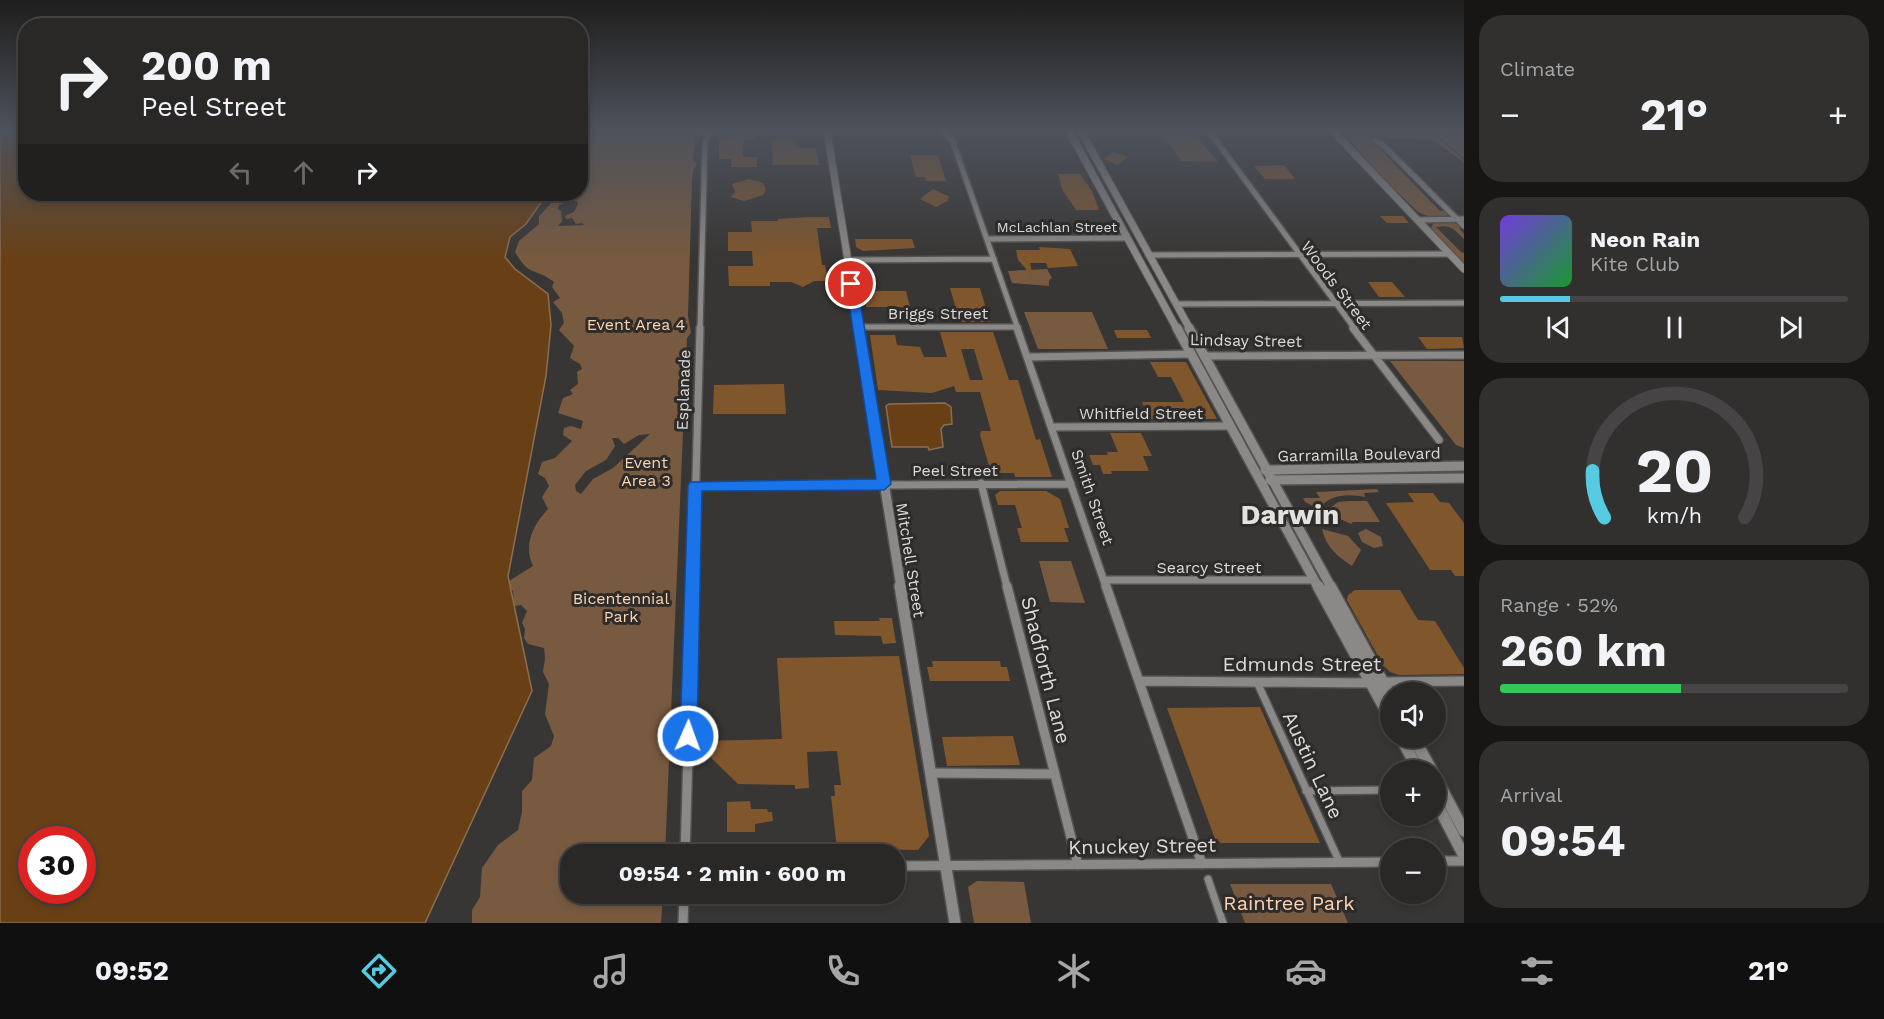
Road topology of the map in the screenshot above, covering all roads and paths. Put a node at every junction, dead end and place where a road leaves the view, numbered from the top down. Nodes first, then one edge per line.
1 (704, 174) edge
2 (834, 174) edge
3 (964, 174) edge
4 (1093, 174) edge
5 (1104, 174) edge
6 (1238, 174) edge
7 (1374, 174) edge
8 (1412, 174) edge
9 (1417, 219) junction
10 (1457, 219) junction
11 (1464, 219) edge
12 (1464, 226) edge
13 (1128, 238) junction
14 (1138, 238) junction
15 (987, 239) junction
16 (1449, 254) junction
17 (1137, 255) junction
18 (1148, 255) junction
19 (1298, 255) junction
20 (994, 259) junction
21 (847, 260) junction
22 (1464, 269) edge
23 (1334, 303) junction
24 (1464, 303) edge
25 (1163, 304) junction
26 (1176, 304) junction
27 (858, 327) junction
28 (1018, 327) junction
29 (1190, 354) junction
30 (1374, 355) junction
31 (1464, 355) edge
32 (1205, 356) junction
33 (1029, 357) junction
34 (1243, 424) junction
35 (1229, 426) junction
36 (1053, 427) junction
37 (1439, 440) dead end
38 (1464, 466) edge
39 (1254, 470) junction
40 (1268, 470) junction
41 (1462, 479) edge
42 (1259, 480) junction
43 (1274, 480) junction
44 (981, 483) junction
45 (884, 484) junction
46 (1071, 484) junction
47 (695, 486) junction
48 (1105, 580) junction
49 (1313, 580) junction
50 (1328, 580) junction
51 (1140, 681) junction
52 (1256, 681) junction
53 (1464, 681) edge
54 (1378, 682) junction
55 (1380, 688) edge
56 (931, 773) junction
57 (1055, 774) junction
58 (1380, 790) edge
59 (1306, 791) junction
60 (1446, 801) edge
61 (1446, 821) edge
62 (1464, 831) edge
63 (685, 844) edge
64 (1464, 856) edge
65 (1446, 861) edge
66 (1464, 861) edge
67 (1380, 862) edge
68 (1340, 863) junction
69 (1202, 864) junction
70 (1078, 865) junction
71 (905, 866) edge
72 (946, 866) junction
73 (1208, 879) dead end
74 (684, 904) edge
75 (683, 923) edge
76 (955, 923) edge
77 (1223, 923) edge

1 - 47 street, Esplanade
2 - 21 street, Mitchell Street
3 - 15 street, Smith Street
4 - 13 street
5 - 14 street
6 - 19 street, Woods Street
7 - 9 street
8 - 10 street
9 - 10 street
9 - 16 street
10 - 11 street
10 - 12 street
13 - 14 street
13 - 15 street, McLachlan Street
13 - 17 street
14 - 18 street
15 - 20 street, Smith Street
16 - 19 street
16 - 22 street
17 - 18 street
17 - 25 street
18 - 19 street
18 - 26 street
19 - 23 street, Woods Street
20 - 21 street, McLachlan Street
20 - 28 street, Smith Street
21 - 27 street, Mitchell Street
23 - 24 street
23 - 26 street
23 - 30 street, Woods Street
25 - 26 street
25 - 29 street
26 - 32 street
27 - 28 street, Briggs Street
27 - 45 street, Mitchell Street
28 - 33 street, Smith Street
29 - 32 street, Lindsay Street
29 - 33 street, Lindsay Street
29 - 35 street
30 - 31 street, Lindsay Street
30 - 32 street, Lindsay Street
30 - 37 street, Woods Street
32 - 34 street
33 - 36 street, Smith Street
34 - 35 street
34 - 40 street
35 - 36 street, Whitfield Street
35 - 39 street
36 - 46 street, Smith Street
38 - 40 street, Garramilla Boulevard
39 - 40 street, Garramilla Boulevard
39 - 42 street
40 - 43 street
41 - 43 street, Garramilla Boulevard
42 - 43 street, Garramilla Boulevard
42 - 49 street
43 - 50 street
44 - 45 street, Peel Street
44 - 46 street, Peel Street
44 - 57 street, Shadforth Lane
45 - 47 street, Peel Street
45 - 56 street, Mitchell Street
46 - 48 street, Smith Street
47 - 63 street, Esplanade
48 - 49 street, Searcy Street
48 - 51 street, Smith Street
49 - 50 street
49 - 54 street
50 - 54 street
51 - 52 street, Edmunds Street
51 - 69 street, Smith Street
52 - 54 street, Edmunds Street
52 - 59 street, Austin Lane
53 - 54 street, Edmunds Street
54 - 55 street
56 - 57 street
56 - 72 street, Mitchell Street
57 - 70 street, Shadforth Lane
58 - 59 street
59 - 68 street, Austin Lane
60 - 62 street
61 - 64 street
65 - 66 street
67 - 68 street, Knuckey Street
68 - 69 street, Knuckey Street
69 - 70 street, Knuckey Street
70 - 72 street, Knuckey Street
71 - 72 street, Knuckey Street
72 - 76 street, Mitchell Street
73 - 77 street
74 - 75 street

